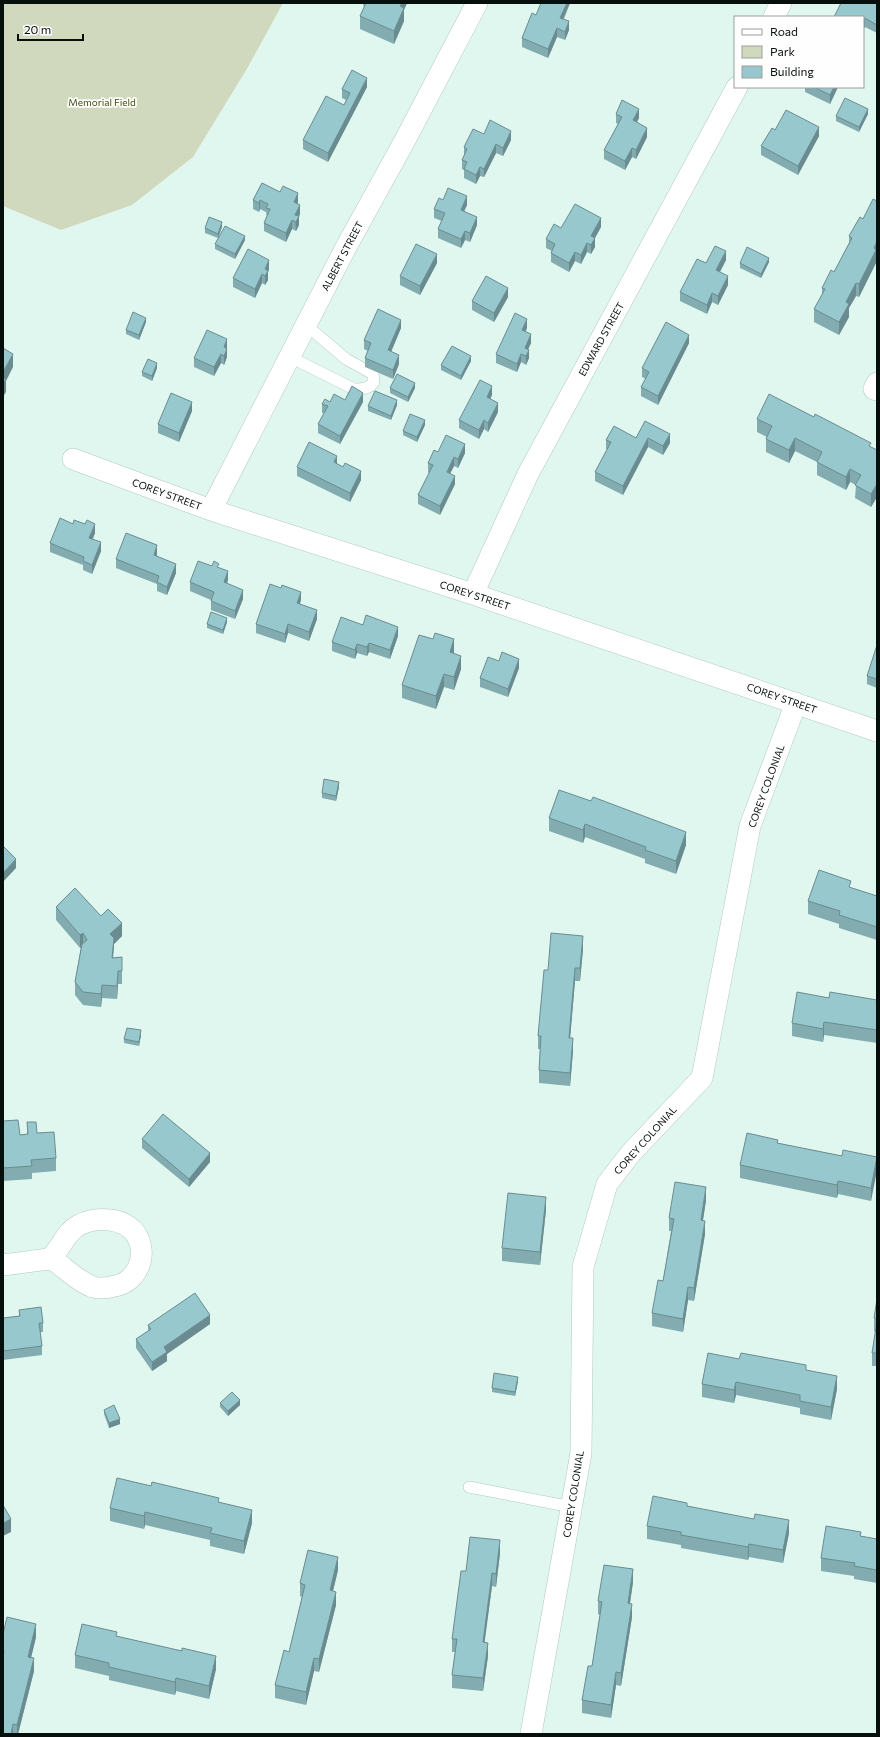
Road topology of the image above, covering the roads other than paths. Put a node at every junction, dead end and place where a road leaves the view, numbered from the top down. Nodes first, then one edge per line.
1 (477, 3) edge
2 (781, 3) edge
3 (774, 16) edge
4 (736, 88) edge
5 (306, 325) junction
6 (290, 357) junction
7 (877, 383) edge
8 (877, 390) edge
9 (73, 459) dead end
10 (211, 510) junction
11 (473, 594) junction
12 (796, 703) junction
13 (877, 731) edge
14 (49, 1259) dead end
15 (3, 1265) edge
16 (469, 1487) dead end
17 (572, 1507) junction
18 (531, 1734) edge

1 - 5 street, ALBERT STREET
2 - 3 street
4 - 11 street, EDWARD STREET
5 - 6 street, ALBERT STREET
5 - 6 lane
6 - 10 street, ALBERT STREET
7 - 8 street
9 - 10 street, COREY STREET
10 - 11 street, COREY STREET
11 - 12 street, COREY STREET
12 - 13 street, COREY STREET
12 - 17 street, COREY COLONIAL
14 - 15 street
16 - 17 lane
17 - 18 street, COREY COLONIAL

